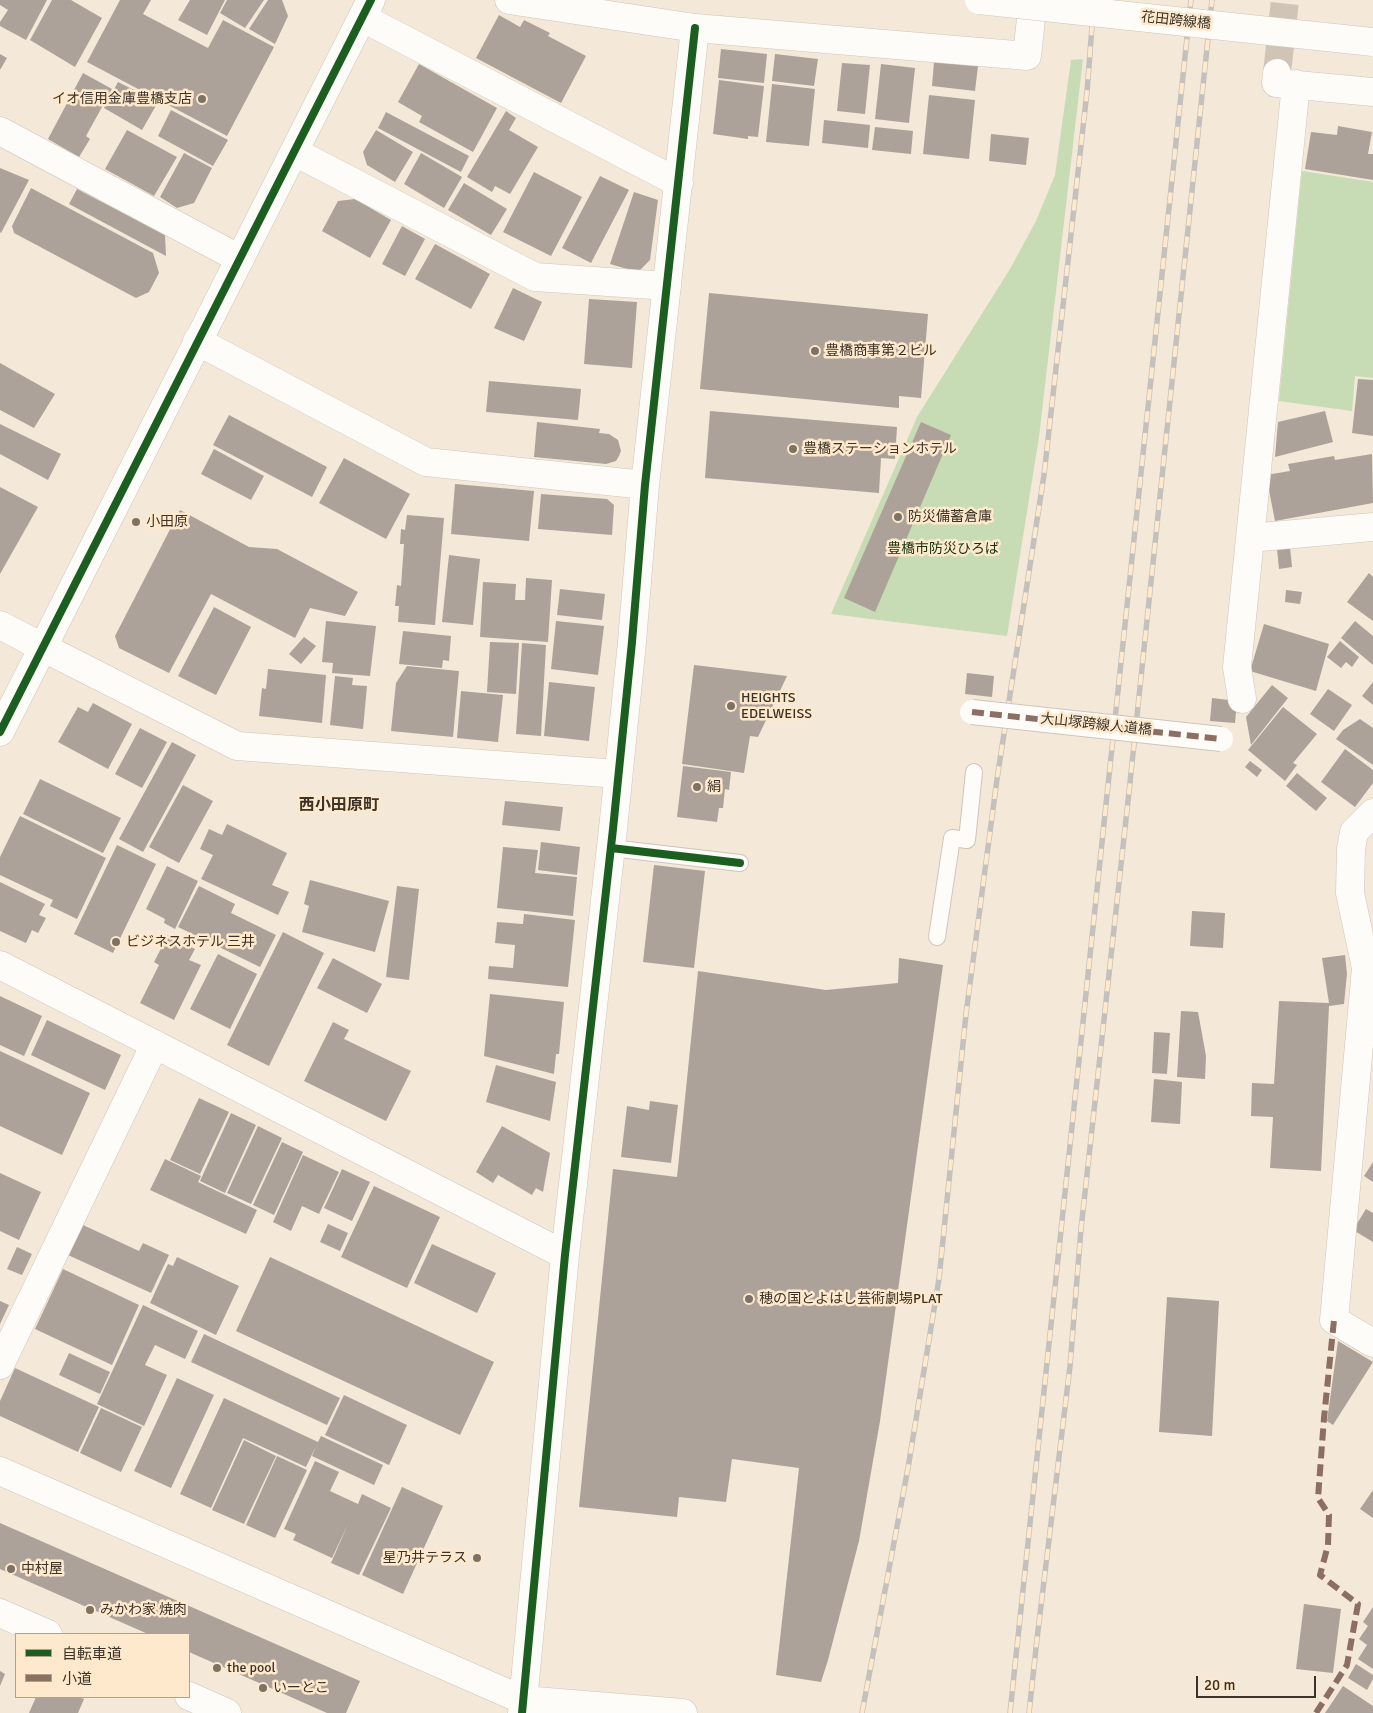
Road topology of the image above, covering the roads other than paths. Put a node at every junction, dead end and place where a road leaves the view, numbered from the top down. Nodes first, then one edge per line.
1 (509, 0) edge
2 (980, 0) edge
3 (1033, 0) edge
4 (367, 9) edge
5 (695, 28) junction
6 (1373, 42) edge
7 (1373, 92) edge
8 (0, 131) edge
9 (295, 152) junction
10 (679, 183) junction
11 (240, 259) junction
12 (667, 286) junction
13 (198, 340) junction
14 (645, 486) junction
15 (1373, 527) edge
16 (1250, 538) junction
17 (0, 625) edge
18 (44, 648) junction
19 (1242, 699) dead end
20 (972, 712) dead end
21 (0, 732) edge
22 (1221, 739) dead end
23 (974, 772) dead end
24 (618, 774) junction
25 (1373, 813) edge
26 (611, 848) junction
27 (1362, 852) edge
28 (740, 863) dead end
29 (937, 937) dead end
30 (0, 964) edge
31 (155, 1044) junction
32 (565, 1255) junction
33 (1373, 1343) edge
34 (0, 1365) edge
35 (0, 1471) edge
36 (0, 1613) edge
37 (46, 1633) edge
38 (190, 1696) edge
39 (522, 1706) edge
40 (227, 1713) edge
41 (683, 1713) edge

1 - 5 street
2 - 6 street, 花田跨線橋, bridge
3 - 5 street
4 - 9 street
4 - 10 street
5 - 10 street
7 - 16 street
8 - 11 street
9 - 11 street
9 - 12 street
10 - 12 street
11 - 13 street
12 - 14 street
13 - 14 street
13 - 18 street
14 - 24 street
15 - 16 street
16 - 19 street
17 - 18 street
18 - 21 street
18 - 24 street
20 - 22 street, 大山塚跨線人道橋, bridge
23 - 29 lane
24 - 26 street
25 - 27 street
26 - 28 lane
26 - 32 street
27 - 33 street
30 - 31 street
31 - 32 street
31 - 34 street
32 - 39 street
35 - 39 street
36 - 37 street
38 - 40 street
39 - 41 street

